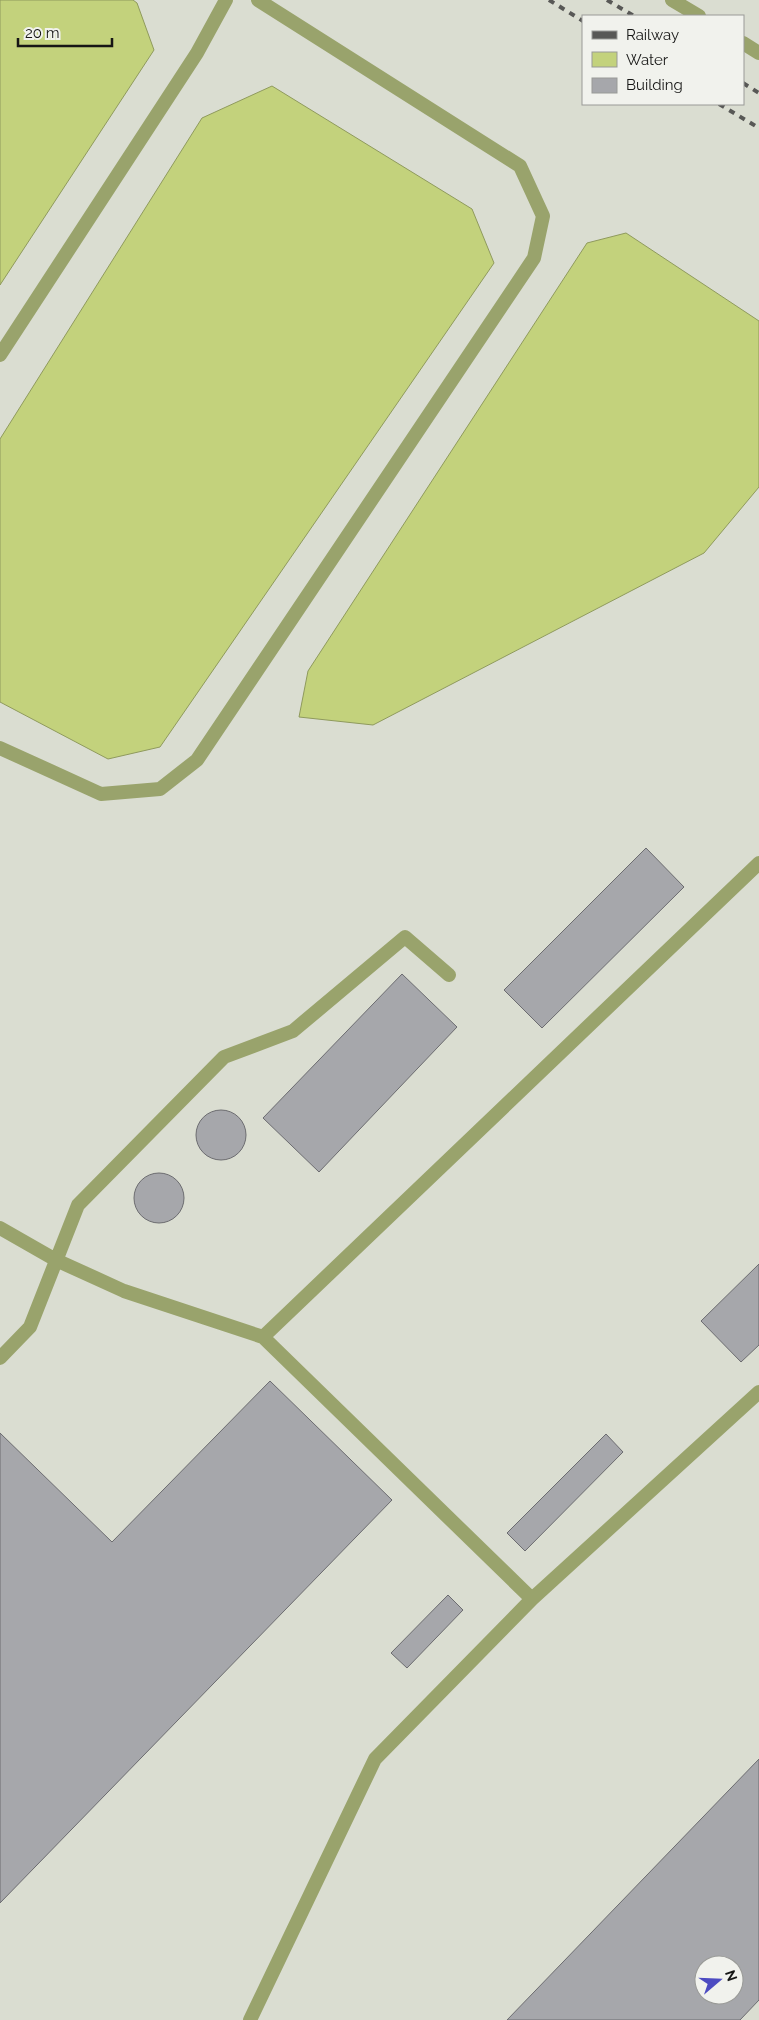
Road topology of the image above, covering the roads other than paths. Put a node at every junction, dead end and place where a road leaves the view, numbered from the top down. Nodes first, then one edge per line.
1 (226, 0) edge
2 (258, 0) edge
3 (672, 0) edge
4 (697, 15) edge
5 (744, 44) edge
6 (759, 53) edge
7 (0, 355) edge
8 (0, 748) edge
9 (759, 862) edge
10 (449, 975) dead end
11 (0, 1228) edge
12 (56, 1260) junction
13 (262, 1337) junction
14 (0, 1358) edge
15 (759, 1392) edge
16 (532, 1599) junction
17 (250, 2020) edge

1 - 7 lane
2 - 8 lane
3 - 4 lane
5 - 6 lane
9 - 13 lane
10 - 12 lane
11 - 12 lane
12 - 13 lane
12 - 14 lane
13 - 16 lane
15 - 16 lane
16 - 17 lane

